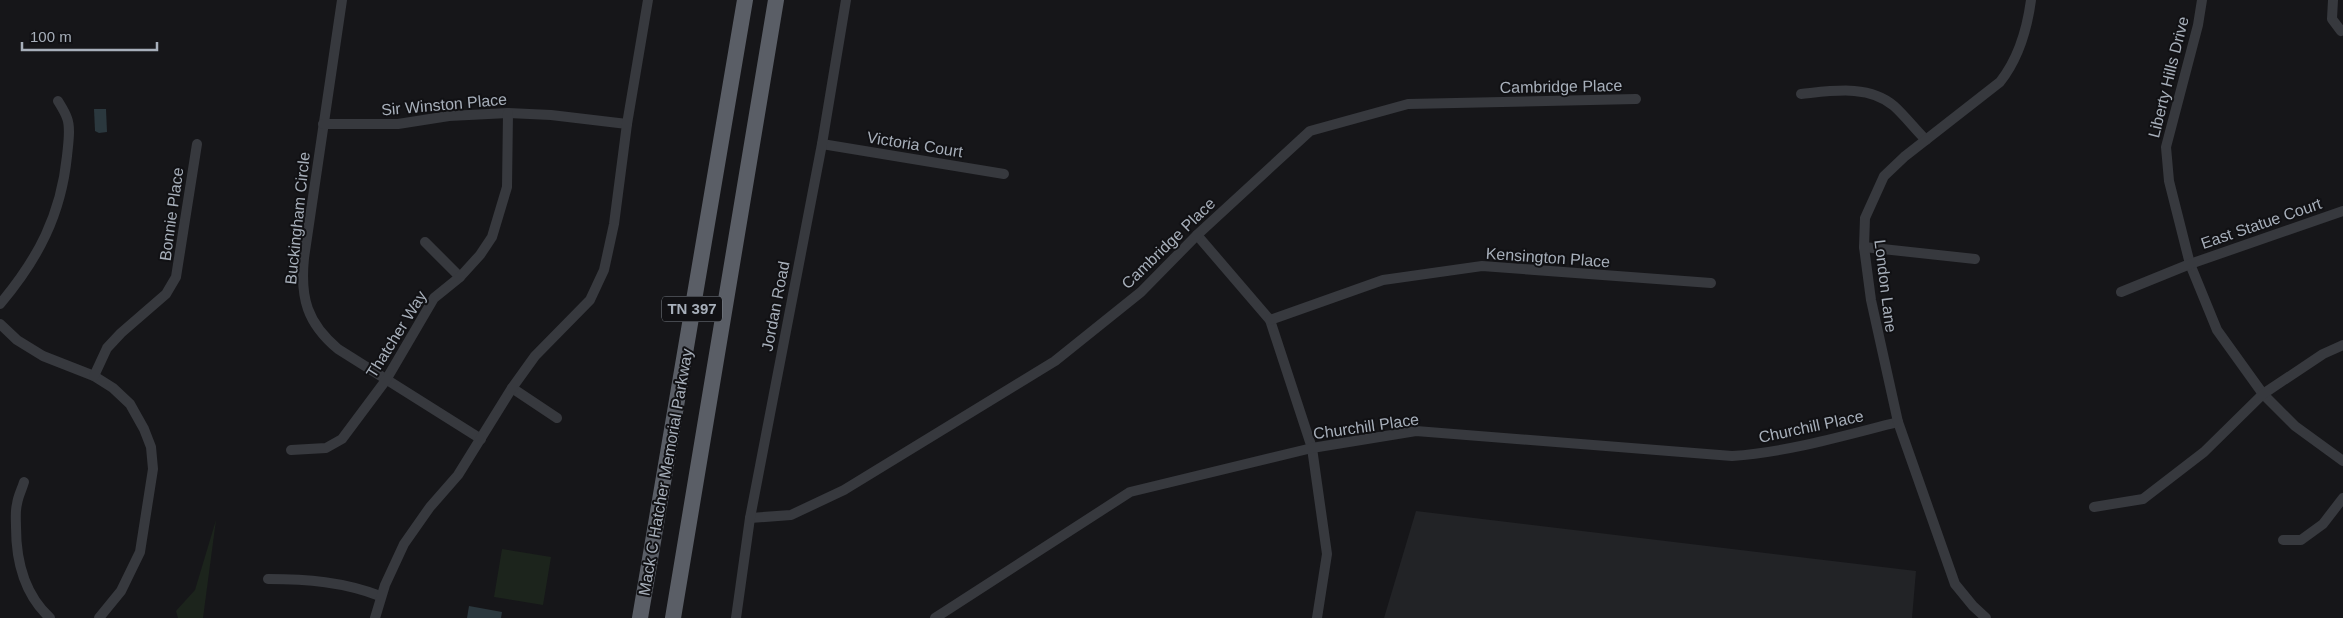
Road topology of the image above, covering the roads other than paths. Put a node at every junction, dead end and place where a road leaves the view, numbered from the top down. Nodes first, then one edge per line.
1 (342, 0) edge
2 (648, 0) edge
3 (745, 0) edge
4 (776, 0) edge
5 (846, 0) edge
6 (2031, 0) edge
7 (2202, 0) edge
8 (2333, 0) edge
9 (2343, 30) edge
10 (1801, 94) dead end
11 (1636, 99) dead end
12 (58, 101) dead end
13 (508, 113) junction
14 (323, 124) junction
15 (627, 124) junction
16 (1926, 140) junction
17 (196, 144) dead end
18 (822, 144) junction
19 (1004, 174) dead end
20 (2343, 211) edge
21 (1197, 236) junction
22 (425, 242) dead end
23 (1864, 247) junction
24 (1975, 259) dead end
25 (2190, 264) junction
26 (460, 277) junction
27 (1711, 283) dead end
28 (2120, 292) dead end
29 (0, 304) edge
30 (1270, 320) junction
31 (0, 324) edge
32 (2343, 345) edge
33 (94, 376) junction
34 (386, 380) junction
35 (512, 388) junction
36 (2263, 394) junction
37 (557, 418) dead end
38 (1898, 422) junction
39 (481, 440) junction
40 (1312, 448) junction
41 (291, 450) dead end
42 (2343, 461) edge
43 (24, 482) dead end
44 (2343, 498) edge
45 (2094, 507) dead end
46 (750, 518) junction
47 (2283, 540) dead end
48 (268, 579) dead end
49 (380, 596) junction
50 (50, 618) edge
51 (100, 618) edge
52 (375, 618) edge
53 (640, 618) edge
54 (673, 618) edge
55 (736, 618) edge
56 (937, 618) edge
57 (1317, 618) edge
58 (1986, 618) edge

1 - 14 street, Buckingham Circle
2 - 15 street
3 - 53 highway, Mack C Hatcher Memorial Parkway / TN 397
4 - 54 highway, Mack C Hatcher Memorial Parkway / TN 397
5 - 18 street, Jordan Road
6 - 16 street, London Lane
7 - 25 street, Liberty Hills Drive
8 - 9 street
10 - 16 street
11 - 21 street, Cambridge Place
12 - 29 street
13 - 14 street, Sir Winston Place
13 - 15 street, Sir Winston Place
13 - 26 street, Thatcher Way
14 - 34 street, Buckingham Circle
15 - 35 street
16 - 23 street, London Lane
17 - 33 street, Bonnie Place
18 - 19 street, Victoria Court
18 - 46 street, Jordan Road
20 - 25 street, East Statue Court
21 - 30 street
21 - 46 street, Cambridge Place
22 - 26 street
23 - 24 street
23 - 38 street, London Lane
25 - 28 street, East Statue Court
25 - 36 street, Liberty Hills Drive
26 - 34 street, Thatcher Way
27 - 30 street, Kensington Place
30 - 40 street
31 - 33 street
32 - 36 street
33 - 51 street
34 - 39 street, Buckingham Circle
34 - 41 street, Thatcher Way
35 - 37 street
35 - 39 street
36 - 42 street, Liberty Hills Drive
36 - 45 street
38 - 40 street, Churchill Place
38 - 58 street, London Lane
39 - 49 street
40 - 56 street, Churchill Place
40 - 57 street
43 - 50 street
44 - 47 street
46 - 55 street, Jordan Road
48 - 49 street
49 - 52 street

